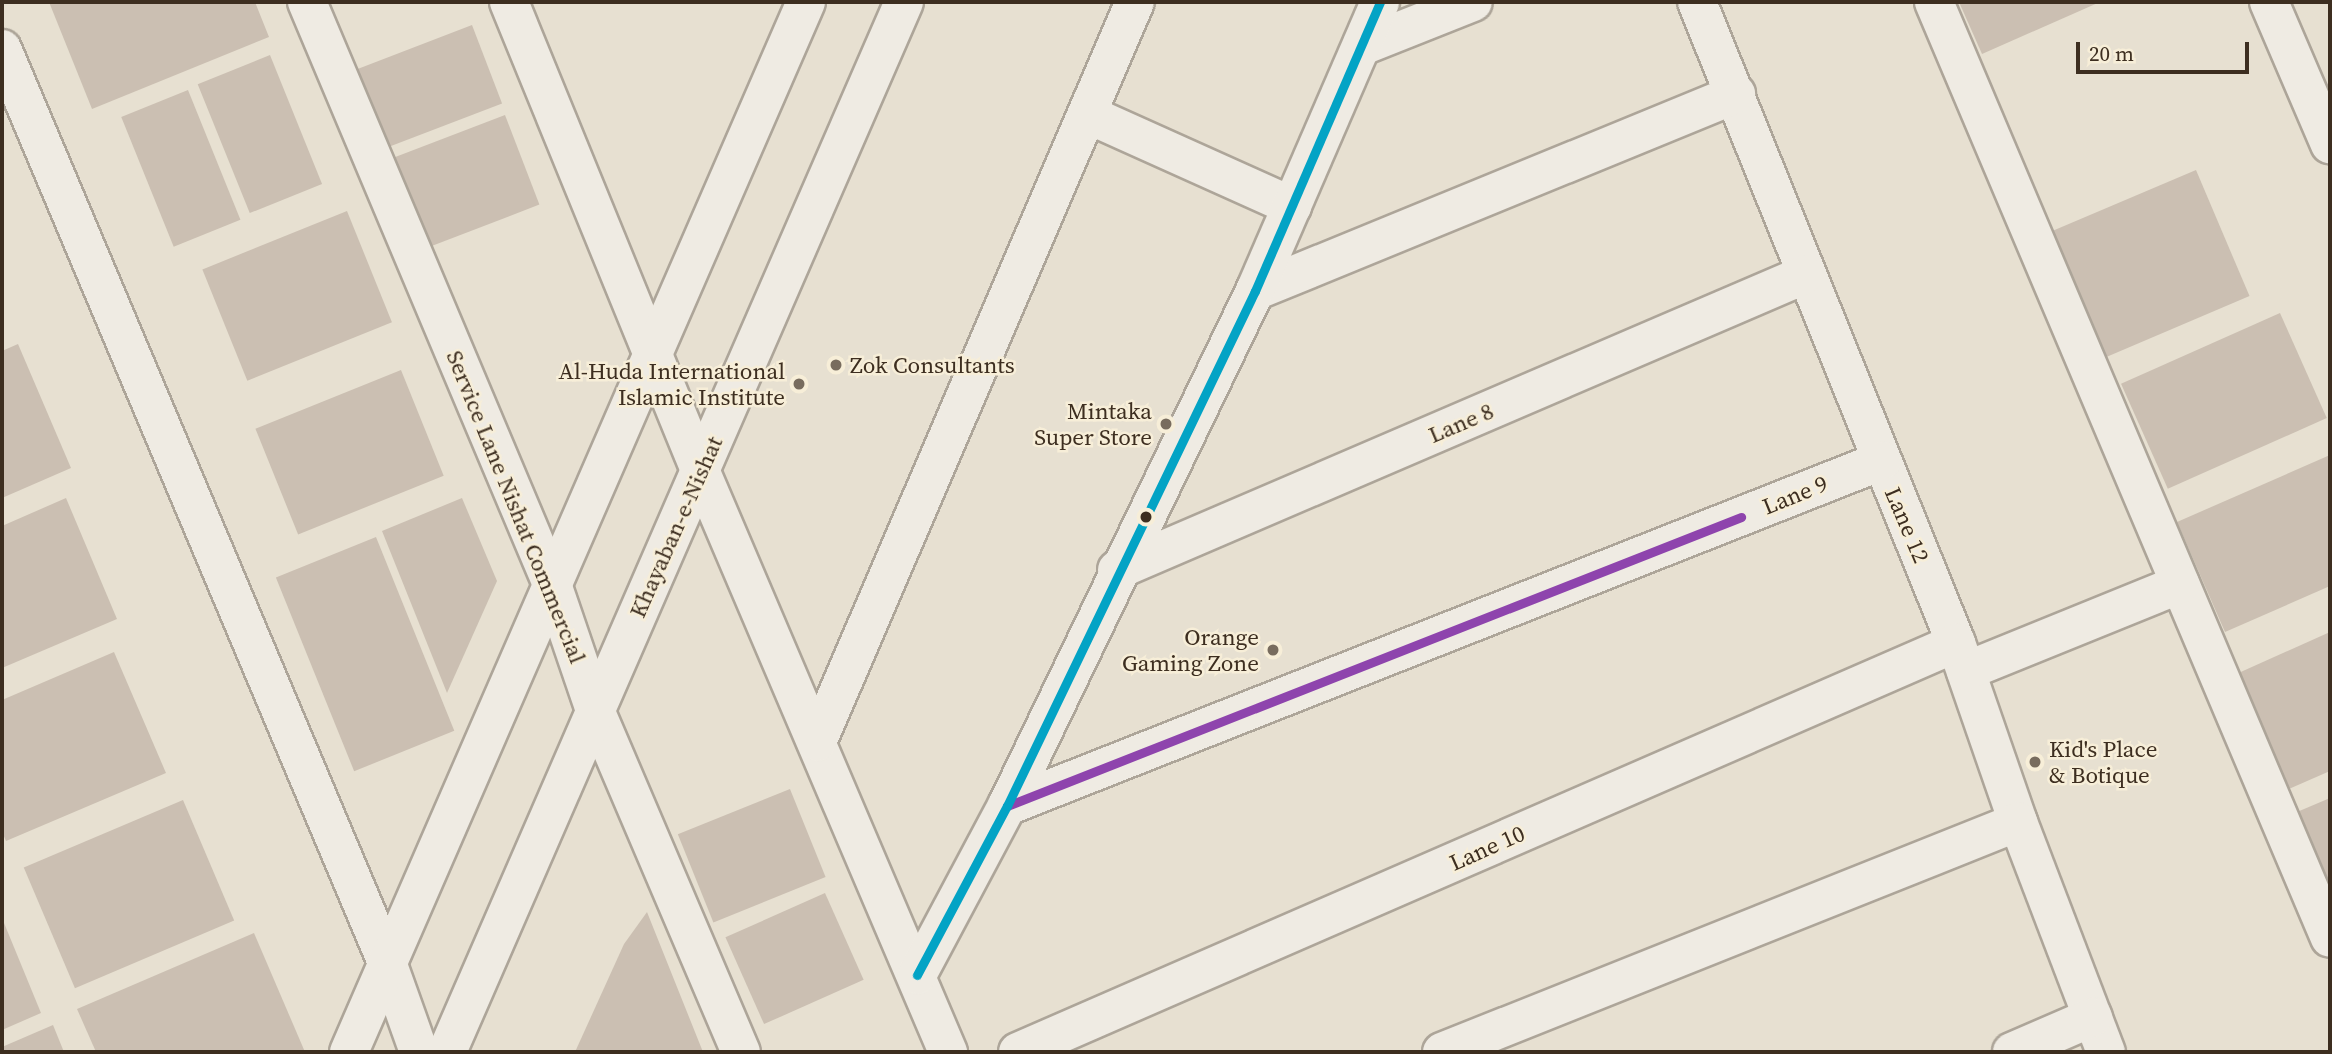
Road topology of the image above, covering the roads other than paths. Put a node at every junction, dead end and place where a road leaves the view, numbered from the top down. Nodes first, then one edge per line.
1 (307, 2) edge
2 (509, 2) edge
3 (806, 2) edge
4 (904, 2) edge
5 (1135, 2) edge
6 (1380, 2) edge
7 (1473, 2) edge
8 (1697, 2) edge
9 (1934, 2) edge
10 (2269, 2) edge
11 (1362, 46) junction
12 (2, 49) edge
13 (1736, 94) junction
14 (1087, 114) junction
15 (2330, 144) edge
16 (1292, 206) junction
17 (1804, 275) junction
18 (1255, 291) junction
19 (654, 351) junction
20 (1881, 461) junction
21 (701, 470) junction
22 (1118, 570) junction
23 (552, 584) junction
24 (2180, 584) junction
25 (1961, 657) junction
26 (595, 710) junction
27 (817, 742) junction
28 (1007, 806) junction
29 (2018, 822) junction
30 (2330, 938) edge
31 (387, 962) junction
32 (917, 975) junction
33 (2100, 1035) edge
34 (349, 1052) edge
35 (419, 1052) edge
36 (447, 1052) edge
37 (741, 1052) edge
38 (948, 1052) edge
39 (1018, 1052) edge
40 (1442, 1052) edge
41 (2012, 1052) edge

1 - 23 street, Service Lane Nishat Commercial
2 - 19 street
3 - 19 street
4 - 21 street, Khayaban-e-Nishat
5 - 14 street
6 - 11 street
7 - 11 street
8 - 13 street, Lane 12
9 - 24 street
10 - 15 street
11 - 16 street
12 - 31 street
13 - 17 street, Lane 12
13 - 18 street
14 - 16 street
14 - 27 street
16 - 18 street
17 - 20 street, Lane 12
17 - 22 street, Lane 8
18 - 22 street
19 - 21 street
19 - 23 street
20 - 25 street, Lane 12
20 - 28 street, Lane 9
21 - 26 street, Khayaban-e-Nishat
21 - 27 street
22 - 28 street
23 - 26 street, Service Lane Nishat Commercial
23 - 31 street
24 - 25 street, Lane 10
24 - 30 street
25 - 29 street, Lane 12
25 - 39 street, Lane 10
26 - 36 street, Khayaban-e-Nishat
26 - 37 street, Service Lane Nishat Commercial
27 - 32 street
28 - 32 street
29 - 33 street, Lane 12
29 - 40 street
31 - 34 street
31 - 35 street
32 - 38 street
33 - 41 street

